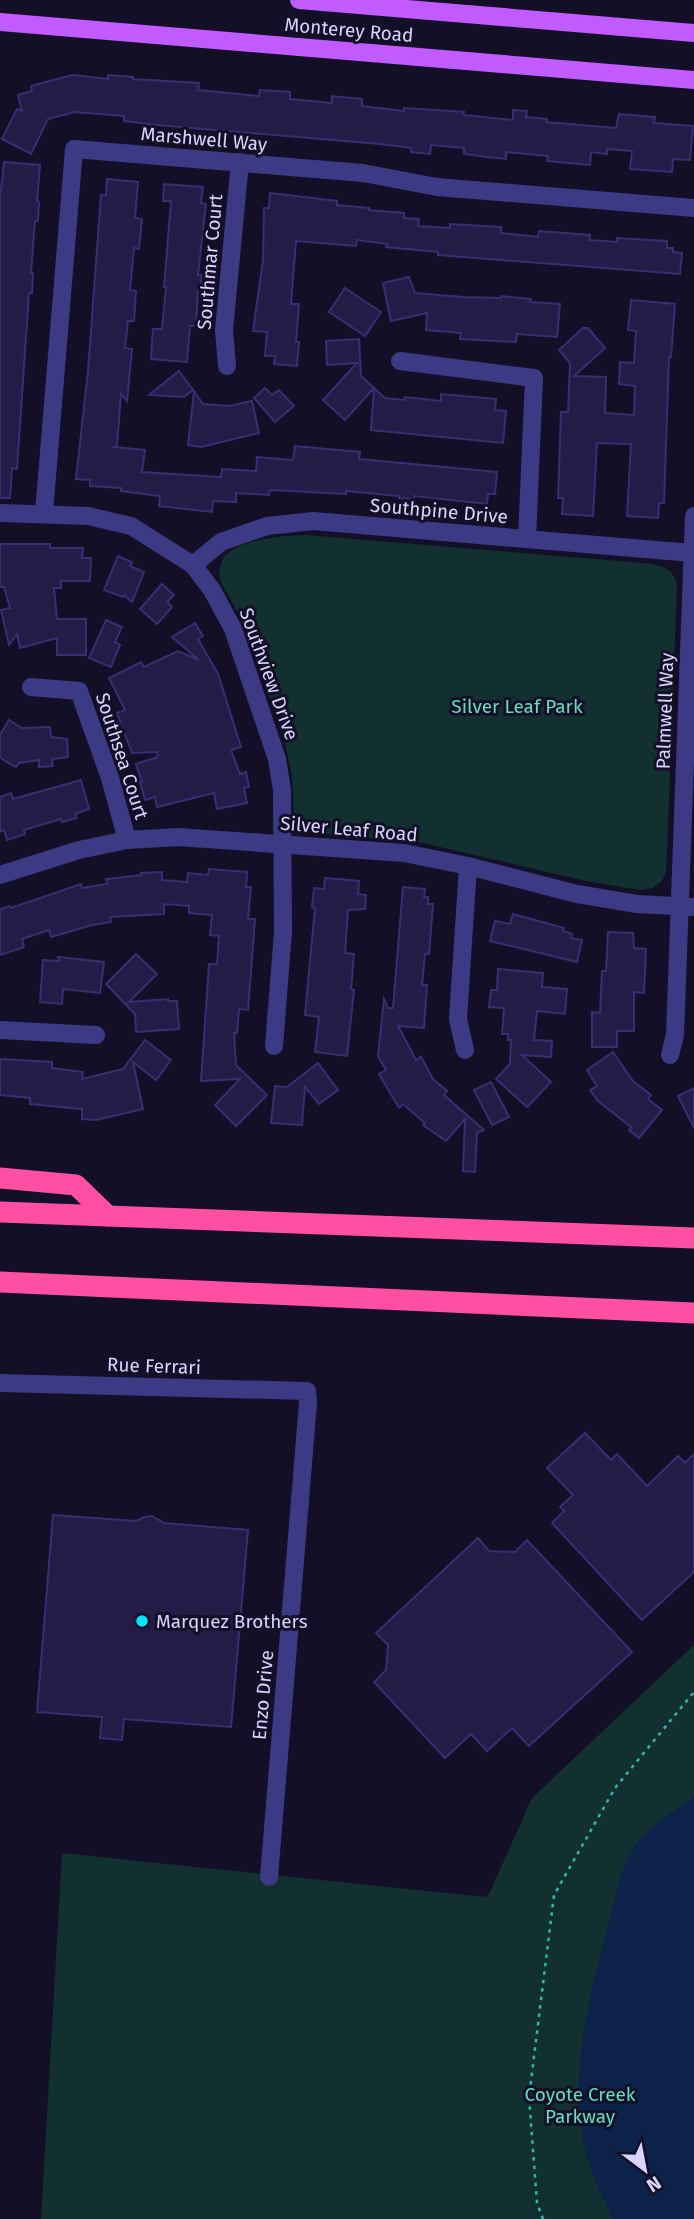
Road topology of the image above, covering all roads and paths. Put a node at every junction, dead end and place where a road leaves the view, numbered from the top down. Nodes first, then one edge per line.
1 (299, 0) edge
2 (0, 22) edge
3 (694, 33) edge
4 (694, 80) edge
5 (240, 162) junction
6 (694, 208) edge
7 (400, 361) dead end
8 (227, 366) dead end
9 (0, 513) edge
10 (44, 513) junction
11 (694, 516) edge
12 (527, 539) junction
13 (692, 554) junction
14 (193, 565) junction
15 (31, 687) dead end
16 (127, 840) junction
17 (281, 844) junction
18 (468, 866) junction
19 (0, 876) edge
20 (687, 907) edge
21 (0, 1030) edge
22 (96, 1035) dead end
23 (274, 1046) dead end
24 (466, 1050) dead end
25 (670, 1055) dead end
26 (0, 1178) edge
27 (0, 1212) edge
28 (108, 1216) junction
29 (694, 1238) edge
30 (0, 1282) edge
31 (694, 1313) edge
32 (0, 1383) edge
33 (307, 1391) joint
34 (694, 1692) edge
35 (269, 1877) dead end
36 (543, 2219) edge

1 - 3 main road, Monterey Road
2 - 4 main road, Monterey Road
5 - 6 street, Marshwell Way
5 - 8 street, Southmar Court
5 - 10 street, Marshwell Way
7 - 12 street
9 - 10 street, Southview Drive
10 - 14 street, Southview Drive
11 - 13 street, Palmwell Way
12 - 13 street, Southpine Drive
12 - 14 street, Southpine Drive
13 - 20 street, Palmwell Way
14 - 17 street, Southview Drive
15 - 16 street, Southsea Court
16 - 17 street, Silver Leaf Road
16 - 19 street, Silver Leaf Road
17 - 18 street, Silver Leaf Road
17 - 23 street, Southview Drive
18 - 20 street, Silver Leaf Road
18 - 24 street
20 - 25 street, Palmwell Way
21 - 22 street
26 - 28 highway
27 - 28 highway
28 - 29 highway
30 - 31 highway
32 - 33 street, Rue Ferrari
33 - 35 street, Enzo Drive
34 - 36 path

